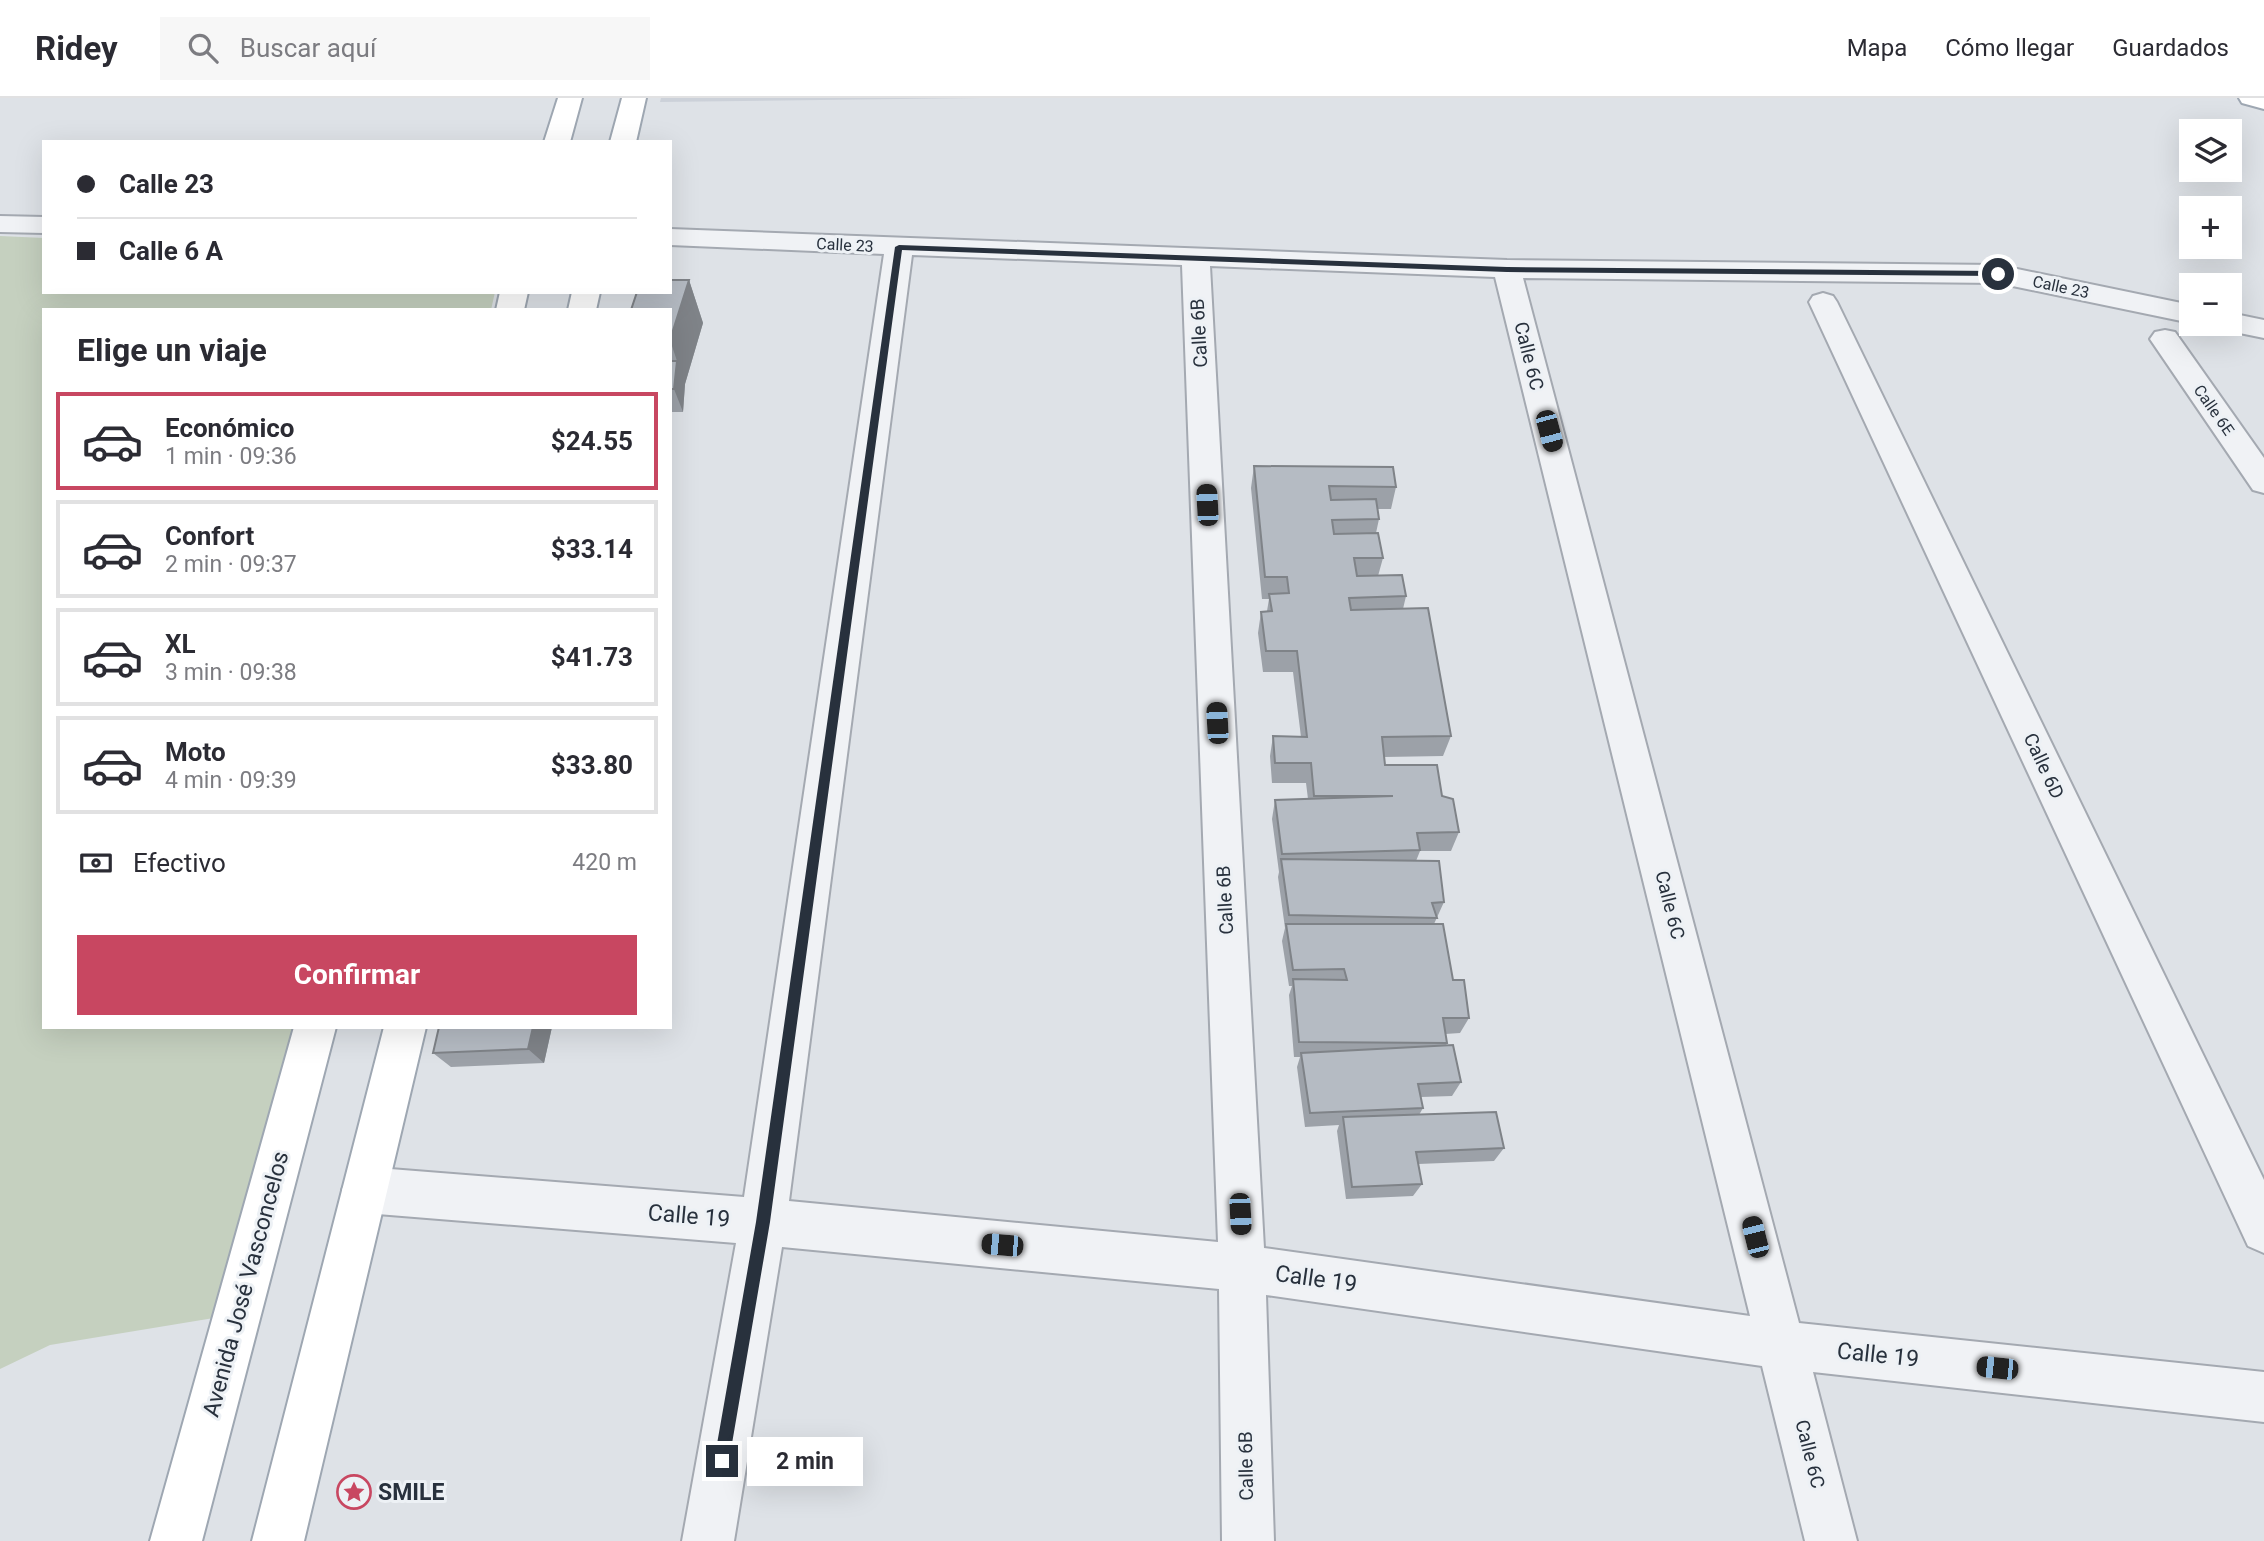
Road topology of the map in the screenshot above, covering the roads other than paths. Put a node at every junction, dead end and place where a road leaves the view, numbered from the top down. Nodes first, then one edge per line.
1 (570, 98) edge
2 (634, 98) edge
3 (2251, 98) edge
4 (2264, 102) edge
5 (558, 140) edge
6 (624, 140) edge
7 (0, 224) edge
8 (42, 225) edge
9 (672, 237) edge
10 (899, 247) junction
11 (1196, 259) junction
12 (1507, 269) junction
13 (1823, 302) dead end
14 (2179, 312) edge
15 (2242, 324) edge
16 (2264, 329) edge
17 (2165, 339) dead end
18 (2264, 482) edge
19 (314, 1029) edge
20 (405, 1029) edge
21 (365, 1190) junction
22 (763, 1222) junction
23 (2264, 1230) edge
24 (1242, 1269) junction
25 (1783, 1345) junction
26 (2264, 1397) edge
27 (176, 1541) edge
28 (278, 1541) edge
29 (708, 1541) edge
30 (1248, 1541) edge
31 (1831, 1541) edge

1 - 5 main road
2 - 6 main road
3 - 4 main road
7 - 8 street
9 - 10 street, Calle 23
10 - 11 street, Calle 23
10 - 22 street
11 - 12 street, Calle 23
11 - 24 street, Calle 6B
12 - 14 street, Calle 23
12 - 25 street, Calle 6C
13 - 23 street, Calle 6D
15 - 16 street
17 - 18 street, Calle 6E
19 - 27 main road, Avenida José Vasconcelos
20 - 21 main road
21 - 22 street, Calle 19
21 - 28 main road
22 - 24 street, Calle 19
22 - 29 street
24 - 25 street, Calle 19
24 - 30 street, Calle 6B
25 - 26 street, Calle 19
25 - 31 street, Calle 6C

